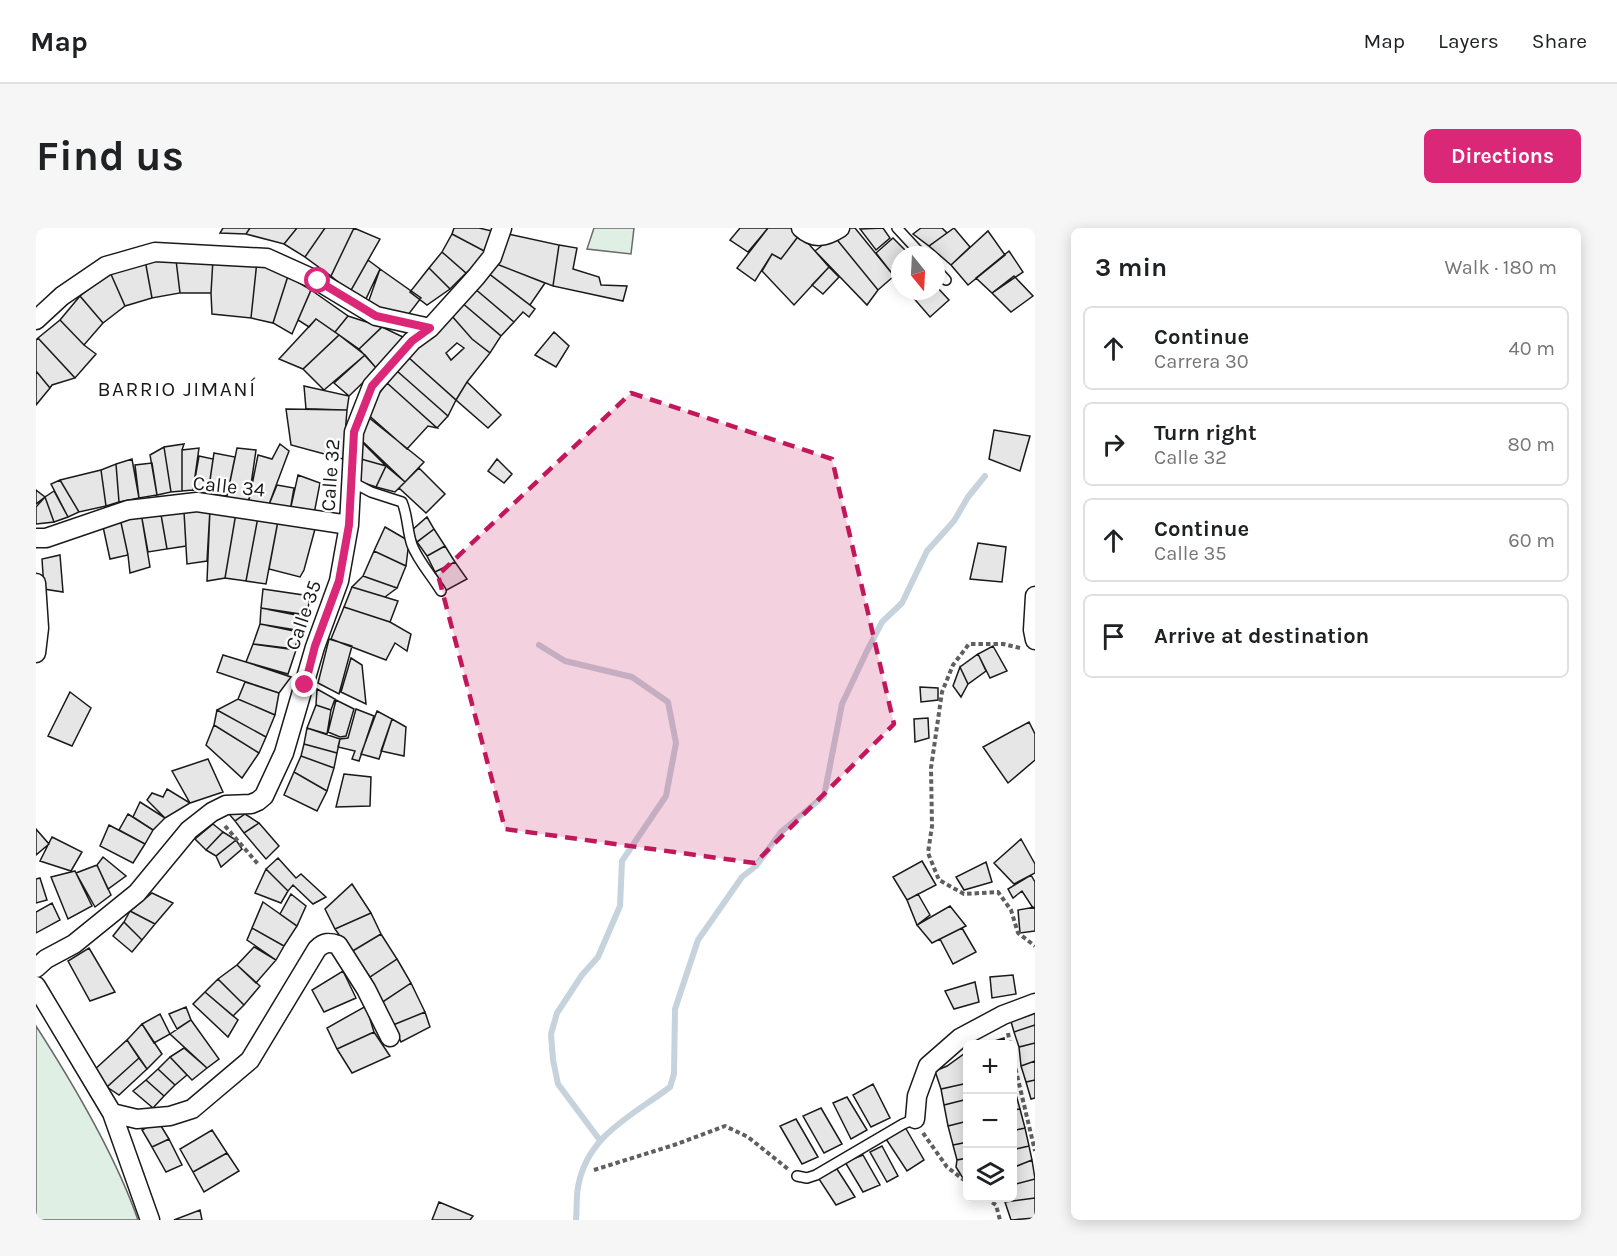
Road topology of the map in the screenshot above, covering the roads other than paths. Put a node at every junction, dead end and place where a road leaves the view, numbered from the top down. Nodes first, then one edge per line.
1 (502, 228) edge
2 (840, 228) edge
3 (897, 228) edge
4 (805, 231) edge
5 (914, 246) edge
6 (36, 320) edge
7 (430, 328) junction
8 (352, 482) junction
9 (349, 525) junction
10 (36, 538) edge
11 (36, 583) edge
12 (441, 591) dead end
13 (1035, 596) edge
14 (1030, 645) edge
15 (36, 654) edge
16 (36, 968) edge
17 (36, 986) edge
18 (1035, 1002) edge
19 (390, 1037) dead end
20 (112, 1113) junction
21 (915, 1119) joint
22 (797, 1176) road end
23 (150, 1220) edge

1 - 7 street, Calle 32
2 - 4 street
3 - 5 lane
6 - 7 street
7 - 8 street, Calle 32
8 - 9 street, Calle 32
8 - 12 lane
9 - 10 street, Calle 34
9 - 16 street, Calle 35
11 - 15 street
13 - 14 street
17 - 20 street
18 - 21 street
19 - 20 street
20 - 23 street
21 - 22 lane

